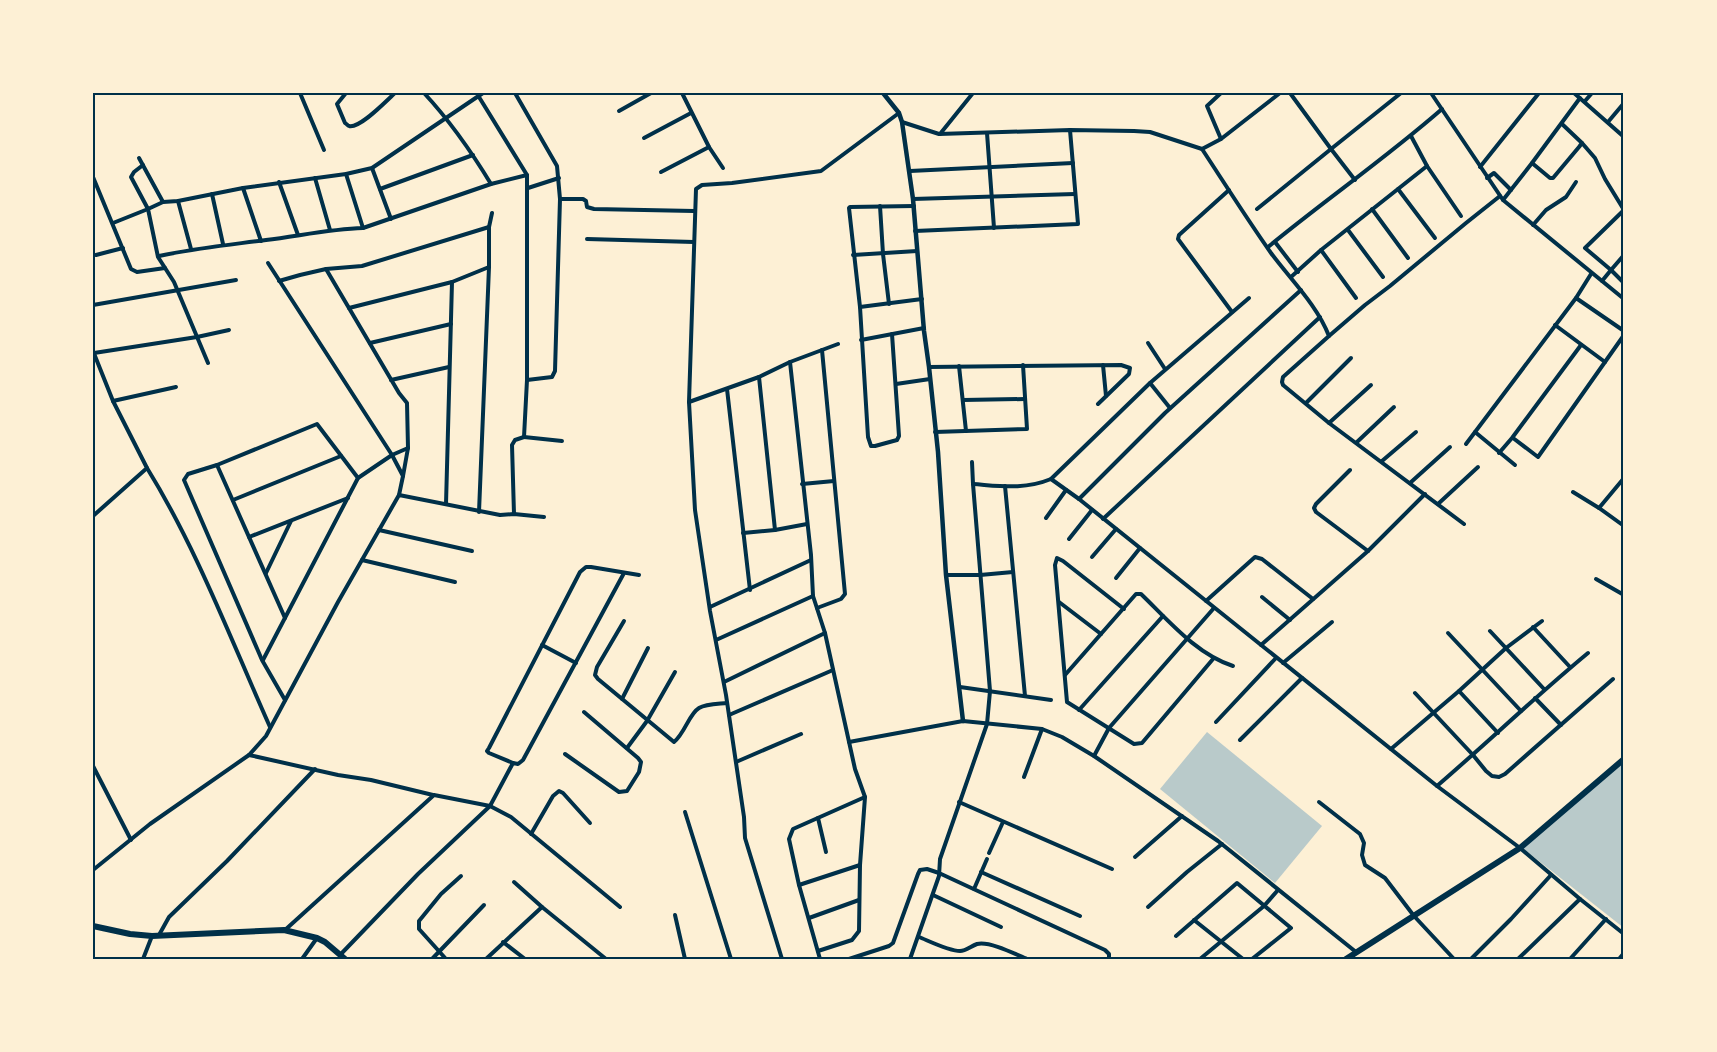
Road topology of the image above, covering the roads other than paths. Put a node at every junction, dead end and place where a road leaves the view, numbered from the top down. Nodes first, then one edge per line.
1 (300, 93) edge
2 (346, 93) edge
3 (394, 93) edge
4 (424, 93) edge
5 (515, 93) edge
6 (651, 93) edge
7 (682, 93) edge
8 (883, 93) edge
9 (974, 93) edge
10 (1221, 93) edge
11 (1280, 93) edge
12 (1290, 93) edge
13 (1401, 93) edge
14 (1431, 93) edge
15 (1539, 93) edge
16 (1574, 93) edge
17 (1592, 93) edge
18 (481, 95) edge
19 (1582, 100) junction
20 (1624, 103) edge
21 (1442, 109) junction
22 (619, 111) dead end
23 (691, 113) junction
24 (899, 113) junction
25 (447, 118) junction
26 (902, 122) junction
27 (1608, 122) junction
28 (1562, 124) junction
29 (1070, 130) junction
30 (987, 133) junction
31 (939, 134) junction
32 (1411, 136) junction
33 (1624, 137) edge
34 (644, 138) dead end
35 (1221, 139) junction
36 (1582, 143) junction
37 (709, 147) junction
38 (1331, 148) junction
39 (1202, 149) junction
40 (324, 150) dead end
41 (473, 155) junction
42 (140, 158) dead end
43 (1073, 163) junction
44 (1533, 163) junction
45 (143, 165) junction
46 (1427, 166) junction
47 (990, 167) junction
48 (372, 168) junction
49 (723, 168) dead end
50 (1480, 168) junction
51 (910, 171) junction
52 (661, 172) dead end
53 (346, 174) junction
54 (527, 175) junction
55 (93, 177) edge
56 (315, 178) junction
57 (559, 178) junction
58 (1487, 178) junction
59 (1355, 180) junction
60 (279, 182) junction
61 (1576, 182) dead end
62 (491, 184) junction
63 (243, 188) junction
64 (528, 188) junction
65 (380, 189) junction
66 (1398, 189) junction
67 (1229, 190) junction
68 (1511, 190) junction
69 (212, 194) junction
70 (1075, 194) junction
71 (992, 198) junction
72 (1501, 198) junction
73 (560, 199) junction
74 (913, 199) junction
75 (178, 201) junction
76 (163, 202) junction
77 (880, 206) junction
78 (914, 206) junction
79 (148, 209) junction
80 (1257, 209) dead end
81 (1372, 210) junction
82 (1624, 210) edge
83 (694, 211) junction
84 (492, 213) dead end
85 (1461, 216) dead end
86 (391, 219) junction
87 (113, 223) junction
88 (1533, 225) junction
89 (489, 227) junction
90 (363, 228) junction
91 (994, 228) junction
92 (330, 230) junction
93 (1348, 230) junction
94 (915, 231) junction
95 (298, 236) junction
96 (1435, 238) dead end
97 (587, 239) dead end
98 (261, 241) junction
99 (1275, 241) junction
100 (694, 243) junction
101 (223, 244) junction
102 (1268, 247) junction
103 (123, 248) junction
104 (191, 249) junction
105 (1321, 250) junction
106 (917, 251) junction
107 (883, 254) junction
108 (96, 255) dead end
109 (853, 255) junction
110 (1624, 255) edge
111 (158, 257) junction
112 (1408, 258) dead end
113 (267, 263) dead end
114 (489, 267) junction
115 (165, 268) junction
116 (326, 269) junction
117 (1611, 270) junction
118 (1298, 272) junction
119 (1591, 274) junction
120 (1291, 277) junction
121 (1383, 277) dead end
122 (236, 280) dead end
123 (279, 281) junction
124 (452, 282) junction
125 (1602, 282) junction
126 (1624, 283) edge
127 (177, 290) junction
128 (1301, 290) junction
129 (1249, 298) dead end
130 (1356, 298) dead end
131 (1576, 298) junction
132 (922, 299) junction
133 (1624, 299) edge
134 (889, 304) junction
135 (93, 305) edge
136 (860, 308) junction
137 (349, 309) junction
138 (1232, 312) junction
139 (1320, 317) junction
140 (451, 324) junction
141 (1555, 325) junction
142 (924, 328) junction
143 (229, 330) dead end
144 (1624, 331) edge
145 (892, 334) junction
146 (1624, 335) edge
147 (1329, 336) junction
148 (197, 337) junction
149 (861, 340) junction
150 (369, 343) junction
151 (1148, 343) dead end
152 (838, 344) dead end
153 (1581, 345) junction
154 (822, 350) junction
155 (93, 352) edge
156 (1351, 358) dead end
157 (790, 362) junction
158 (208, 363) dead end
159 (1605, 363) junction
160 (1023, 365) junction
161 (1103, 365) junction
162 (959, 366) junction
163 (449, 367) junction
164 (929, 367) junction
165 (1165, 369) junction
166 (759, 377) junction
167 (391, 380) junction
168 (527, 380) junction
169 (930, 380) junction
170 (1150, 382) junction
171 (896, 384) junction
172 (1371, 385) dead end
173 (176, 387) dead end
174 (727, 389) junction
175 (1106, 397) junction
176 (1025, 399) junction
177 (963, 400) junction
178 (113, 401) junction
179 (689, 402) junction
180 (1306, 403) junction
181 (1098, 404) dead end
182 (1394, 407) dead end
183 (1170, 408) junction
184 (1329, 423) junction
185 (966, 431) junction
186 (935, 432) junction
187 (1416, 432) dead end
188 (1475, 432) junction
189 (524, 437) junction
190 (1512, 438) junction
191 (562, 441) dead end
192 (1357, 442) junction
193 (1466, 444) dead end
194 (1450, 447) dead end
195 (408, 448) junction
196 (1499, 453) junction
197 (392, 455) junction
198 (341, 456) junction
199 (1382, 461) junction
200 (972, 462) dead end
201 (217, 465) junction
202 (1515, 465) dead end
203 (1478, 467) dead end
204 (147, 468) junction
205 (1350, 470) dead end
206 (403, 476) junction
207 (358, 478) junction
208 (1051, 479) junction
209 (834, 482) junction
210 (1623, 482) edge
211 (1410, 483) junction
212 (802, 484) junction
213 (973, 484) junction
214 (1005, 486) junction
215 (1066, 490) junction
216 (1573, 492) dead end
217 (1425, 494) junction
218 (399, 495) junction
219 (348, 498) junction
220 (1079, 499) junction
221 (233, 500) junction
222 (446, 504) junction
223 (1438, 504) junction
224 (1599, 508) junction
225 (1092, 510) junction
226 (479, 512) junction
227 (514, 514) junction
228 (93, 516) edge
229 (544, 517) dead end
230 (1046, 518) dead end
231 (1103, 519) junction
232 (291, 520) junction
233 (807, 524) junction
234 (1464, 524) dead end
235 (1624, 526) edge
236 (1116, 529) junction
237 (379, 530) junction
238 (775, 530) junction
239 (743, 533) junction
240 (249, 537) junction
241 (1069, 539) dead end
242 (1140, 548) junction
243 (472, 551) dead end
244 (1368, 551) junction
245 (1092, 557) dead end
246 (362, 560) junction
247 (811, 560) junction
248 (1013, 572) junction
249 (624, 573) junction
250 (265, 574) junction
251 (639, 575) dead end
252 (946, 575) junction
253 (980, 575) junction
254 (1116, 578) dead end
255 (1596, 579) dead end
256 (455, 582) dead end
257 (750, 590) junction
258 (1624, 595) edge
259 (813, 596) junction
260 (1262, 597) dead end
261 (1313, 599) junction
262 (1058, 601) junction
263 (1206, 601) junction
264 (710, 607) junction
265 (816, 608) junction
266 (1214, 608) junction
267 (1124, 609) junction
268 (1163, 616) junction
269 (285, 618) junction
270 (1290, 620) junction
271 (624, 621) dead end
272 (1542, 621) dead end
273 (1332, 622) dead end
274 (1533, 627) junction
275 (1490, 631) dead end
276 (825, 633) junction
277 (1449, 633) dead end
278 (1101, 634) junction
279 (1188, 638) junction
280 (716, 640) junction
281 (542, 645) junction
282 (1261, 645) junction
283 (648, 648) dead end
284 (1506, 648) junction
285 (1588, 653) dead end
286 (1213, 658) junction
287 (1276, 658) junction
288 (262, 660) junction
289 (576, 663) junction
290 (1283, 663) junction
291 (1233, 666) dead end
292 (1570, 667) junction
293 (833, 670) junction
294 (1483, 670) junction
295 (675, 672) dead end
296 (1065, 676) junction
297 (1302, 678) junction
298 (1613, 679) dead end
299 (724, 682) junction
300 (960, 687) junction
301 (1544, 689) junction
302 (990, 691) junction
303 (1459, 691) junction
304 (1414, 693) dead end
305 (1024, 696) junction
306 (1535, 698) junction
307 (622, 699) junction
308 (1051, 700) dead end
309 (285, 701) junction
310 (727, 703) junction
311 (1080, 710) junction
312 (1521, 711) junction
313 (584, 712) dead end
314 (1434, 713) junction
315 (729, 715) junction
316 (647, 721) junction
317 (963, 721) junction
318 (1216, 722) dead end
319 (987, 724) junction
320 (1561, 725) junction
321 (271, 727) junction
322 (1109, 728) junction
323 (1042, 729) junction
324 (1498, 733) junction
325 (801, 734) dead end
326 (1240, 740) dead end
327 (849, 742) junction
328 (627, 748) junction
329 (1391, 749) junction
330 (565, 754) dead end
331 (249, 755) junction
332 (1473, 755) junction
333 (1094, 756) junction
334 (1624, 759) edge
335 (736, 762) junction
336 (513, 763) junction
337 (93, 765) edge
338 (315, 769) junction
339 (1024, 777) dead end
340 (1437, 786) junction
341 (434, 795) junction
342 (865, 797) junction
343 (959, 802) junction
344 (1319, 802) dead end
345 (490, 806) junction
346 (685, 812) dead end
347 (1182, 816) junction
348 (818, 818) junction
349 (1003, 822) junction
350 (590, 823) dead end
351 (531, 834) junction
352 (131, 840) junction
353 (1222, 844) junction
354 (1521, 848) junction
355 (826, 852) dead end
356 (989, 853) dead end
357 (1135, 857) dead end
358 (987, 859) dead end
359 (860, 865) junction
360 (1112, 869) dead end
361 (93, 870) edge
362 (981, 872) junction
363 (939, 873) junction
364 (1551, 875) junction
365 (461, 876) dead end
366 (514, 882) dead end
367 (799, 885) junction
368 (974, 889) junction
369 (1278, 890) junction
370 (933, 895) junction
371 (1580, 899) junction
372 (859, 900) junction
373 (484, 905) dead end
374 (1264, 906) junction
375 (542, 907) junction
376 (620, 907) dead end
377 (1148, 907) dead end
378 (675, 915) dead end
379 (1080, 916) dead end
380 (1414, 916) junction
381 (809, 918) junction
382 (1194, 920) junction
383 (1606, 920) junction
384 (93, 926) edge
385 (1001, 927) dead end
386 (284, 930) junction
387 (1624, 934) edge
388 (155, 936) junction
389 (1176, 936) dead end
390 (919, 937) junction
391 (317, 938) junction
392 (1222, 941) junction
393 (503, 942) junction
394 (818, 951) junction
395 (439, 952) junction
396 (1356, 952) junction
397 (1624, 953) edge
398 (342, 957) edge
399 (1451, 958) edge
400 (142, 959) edge
401 (302, 959) edge
402 (432, 959) edge
403 (446, 959) edge
404 (486, 959) edge
405 (525, 959) edge
406 (606, 959) edge
407 (685, 959) edge
408 (731, 959) edge
409 (782, 959) edge
410 (820, 959) edge
411 (849, 959) edge
412 (910, 959) edge
413 (1027, 959) edge
414 (1108, 959) edge
415 (1200, 959) edge
416 (1243, 959) edge
417 (1252, 959) edge
418 (1346, 959) edge
419 (1471, 959) edge
420 (1518, 959) edge
421 (1570, 959) edge
422 (1619, 959) edge

1 - 40 street
2 - 3 street
4 - 25 street
5 - 57 street
6 - 22 street
7 - 23 street
8 - 24 street
9 - 31 street
10 - 35 street
11 - 35 street
12 - 38 street
13 - 38 street
14 - 21 street
15 - 50 street
16 - 19 street
17 - 19 street
18 - 25 street
18 - 54 street
19 - 27 street
19 - 28 street
20 - 27 street
21 - 32 street
21 - 50 street
23 - 34 street
23 - 37 street
24 - 26 street
24 - 83 street
25 - 41 street
25 - 48 street
26 - 31 street
26 - 51 street
27 - 33 street
28 - 36 street
28 - 44 street
29 - 30 street
29 - 39 street
29 - 43 street
30 - 31 street
30 - 47 street
32 - 46 street
32 - 59 street
35 - 39 street
36 - 44 street
36 - 82 street
37 - 49 street
37 - 52 street
38 - 59 street
38 - 80 street
39 - 67 street
41 - 62 street
41 - 65 street
42 - 45 street
43 - 47 street
43 - 70 street
44 - 68 street
45 - 76 street
45 - 79 street
46 - 66 street
46 - 85 street
47 - 51 street
47 - 71 street
48 - 53 street
48 - 65 street
50 - 58 street
51 - 74 street
53 - 56 street
53 - 90 street
54 - 62 street
54 - 64 street
55 - 87 street
56 - 60 street
56 - 92 street
57 - 64 street
57 - 73 street
58 - 68 street
58 - 72 street
59 - 99 street
60 - 63 street
60 - 95 street
61 - 88 street
62 - 86 street
63 - 69 street
63 - 98 street
64 - 168 street
65 - 86 street
66 - 81 street
66 - 96 street
67 - 102 street
67 - 138 street
68 - 72 street
69 - 75 street
69 - 101 street
70 - 71 street
70 - 91 street
71 - 74 street
71 - 91 street
72 - 88 street
72 - 147 street
73 - 83 street
73 - 168 street
74 - 78 street
75 - 76 street
75 - 104 street
76 - 79 street
77 - 78 street
77 - 107 street
77 - 109 street
78 - 94 street
79 - 87 street
79 - 111 street
81 - 93 street
81 - 112 street
82 - 117 street
83 - 100 street
84 - 89 street
86 - 90 street
87 - 103 street
88 - 119 street
89 - 114 street
89 - 116 street
90 - 92 street
91 - 94 street
92 - 95 street
93 - 105 street
93 - 121 street
94 - 106 street
95 - 98 street
97 - 100 street
98 - 101 street
99 - 102 street
99 - 118 street
100 - 179 street
101 - 104 street
102 - 120 street
103 - 108 street
103 - 115 street
104 - 111 street
105 - 118 street
105 - 130 street
106 - 107 street
106 - 132 street
107 - 109 street
107 - 134 street
109 - 136 street
110 - 117 street
111 - 115 street
113 - 123 street
114 - 124 street
114 - 226 street
115 - 127 street
116 - 123 street
116 - 137 street
117 - 125 street
117 - 126 street
118 - 120 street
119 - 125 street
119 - 131 street
120 - 128 street
122 - 127 street
123 - 197 street
124 - 137 street
124 - 140 street
125 - 133 street
127 - 135 street
127 - 148 street
128 - 139 street
128 - 183 street
129 - 138 street
131 - 141 street
131 - 144 street
132 - 134 street
132 - 142 street
134 - 136 street
136 - 149 street
137 - 150 street
138 - 165 street
139 - 147 street
139 - 231 street
140 - 150 street
140 - 163 street
141 - 153 street
141 - 188 street
142 - 145 street
142 - 164 street
143 - 148 street
145 - 149 street
145 - 171 street
146 - 159 street
147 - 180 street
148 - 155 street
148 - 158 street
149 - 171 street
150 - 167 street
151 - 165 street
152 - 154 street
153 - 159 street
153 - 190 street
154 - 157 street
154 - 209 street
155 - 178 street
156 - 180 street
157 - 166 street
157 - 212 street
159 - 190 street
160 - 161 street
160 - 162 street
160 - 176 street
161 - 175 street
161 - 175 street
162 - 164 street
162 - 177 street
163 - 167 street
163 - 222 street
164 - 169 street
165 - 170 street
166 - 174 street
166 - 238 street
167 - 195 street
168 - 189 street
169 - 171 street
169 - 186 street
170 - 183 street
170 - 208 street
172 - 184 street
173 - 178 street
174 - 179 street
174 - 239 street
175 - 181 street
176 - 177 street
176 - 185 street
177 - 185 street
178 - 204 street
179 - 264 street
180 - 184 street
182 - 192 street
183 - 220 street
184 - 192 street
185 - 186 street
186 - 252 street
187 - 199 street
188 - 193 street
188 - 196 street
189 - 191 street
189 - 227 street
190 - 196 street
192 - 199 street
194 - 211 street
195 - 197 street
195 - 206 street
196 - 202 street
197 - 206 street
197 - 207 street
198 - 201 street
198 - 207 street
198 - 221 street
199 - 211 street
200 - 213 street
201 - 221 street
201 - 288 street
203 - 223 street
204 - 228 street
204 - 321 street
205 - 244 street
206 - 218 street
207 - 219 street
208 - 214 street
208 - 215 street
209 - 212 street
209 - 265 street
210 - 224 street
211 - 217 street
212 - 233 street
213 - 214 street
213 - 253 street
214 - 248 street
215 - 220 street
215 - 230 street
216 - 224 street
217 - 223 street
217 - 244 street
218 - 222 street
218 - 237 street
219 - 232 street
219 - 269 street
220 - 225 street
221 - 240 street
222 - 226 street
223 - 234 street
224 - 235 street
225 - 231 street
225 - 241 street
226 - 227 street
227 - 229 street
231 - 236 street
232 - 240 street
232 - 250 street
233 - 238 street
233 - 247 street
236 - 242 street
236 - 245 street
237 - 243 street
237 - 246 street
238 - 239 street
239 - 257 street
240 - 250 street
242 - 254 street
242 - 263 street
244 - 261 street
246 - 256 street
246 - 309 street
247 - 257 street
247 - 259 street
248 - 253 street
248 - 305 street
249 - 251 street
249 - 281 street
249 - 289 street
250 - 269 street
252 - 253 street
252 - 300 street
253 - 302 street
255 - 258 street
257 - 264 street
259 - 265 street
259 - 280 street
260 - 270 street
261 - 263 street
261 - 270 street
262 - 267 street
262 - 278 street
262 - 296 street
263 - 266 street
264 - 280 street
265 - 276 street
266 - 279 street
266 - 282 street
267 - 268 street
267 - 278 street
268 - 279 street
268 - 311 street
269 - 288 street
270 - 282 street
271 - 307 street
272 - 274 street
273 - 290 street
274 - 284 street
274 - 292 street
275 - 284 street
276 - 293 street
276 - 299 street
277 - 294 street
278 - 296 street
279 - 286 street
279 - 322 street
280 - 299 street
281 - 289 street
281 - 336 street
282 - 287 street
283 - 307 street
284 - 294 street
284 - 301 street
285 - 292 street
286 - 291 street
286 - 322 street
287 - 290 street
287 - 318 street
288 - 309 street
289 - 336 street
290 - 297 street
292 - 301 street
293 - 315 street
293 - 327 street
294 - 303 street
294 - 312 street
295 - 316 street
296 - 311 street
297 - 326 street
297 - 329 street
298 - 320 street
299 - 310 street
300 - 302 street
300 - 317 street
301 - 306 street
302 - 305 street
302 - 319 street
303 - 314 street
303 - 324 street
304 - 314 street
305 - 308 street
306 - 312 street
306 - 320 street
307 - 316 street
309 - 321 street
310 - 315 street
310 - 316 street
311 - 322 street
312 - 324 street
313 - 328 street
314 - 329 street
314 - 332 street
315 - 335 street
316 - 328 street
317 - 319 street
317 - 327 street
319 - 323 street
319 - 343 street
320 - 332 street
321 - 331 street
322 - 333 street
323 - 333 street
323 - 339 street
324 - 332 street
325 - 335 street
327 - 342 street
328 - 330 street
329 - 340 street
331 - 338 street
331 - 352 street
332 - 340 street
333 - 347 street
334 - 354 main road
335 - 409 street
336 - 345 street
337 - 352 street
338 - 341 street
338 - 388 street
340 - 354 street
341 - 345 street
341 - 386 street
342 - 348 street
342 - 359 street
343 - 349 street
343 - 363 street
344 - 380 street
345 - 351 street
345 - 398 street
346 - 408 street
347 - 353 street
347 - 357 street
348 - 355 street
348 - 367 street
349 - 356 street
349 - 360 street
350 - 351 street
351 - 376 street
352 - 361 street
353 - 369 street
353 - 377 street
354 - 364 street
354 - 380 main road
358 - 362 street
359 - 367 street
359 - 372 street
362 - 368 street
362 - 379 street
363 - 368 street
363 - 370 street
363 - 411 street
364 - 371 street
364 - 419 street
365 - 395 street
366 - 375 street
367 - 381 street
368 - 414 street
369 - 374 street
369 - 396 street
370 - 385 street
370 - 390 street
371 - 383 street
371 - 420 street
372 - 381 street
372 - 394 street
373 - 395 street
374 - 382 street
374 - 392 street
374 - 417 street
375 - 393 street
375 - 406 street
378 - 407 street
380 - 396 main road
380 - 399 street
381 - 394 street
382 - 389 street
382 - 392 street
383 - 387 street
383 - 421 street
384 - 388 main road
386 - 388 main road
386 - 391 main road
388 - 400 street
390 - 412 street
390 - 413 street
391 - 398 main road
391 - 401 street
392 - 415 street
392 - 416 street
393 - 404 street
393 - 405 street
394 - 410 street
395 - 402 street
395 - 403 street
396 - 418 main road
397 - 422 street

